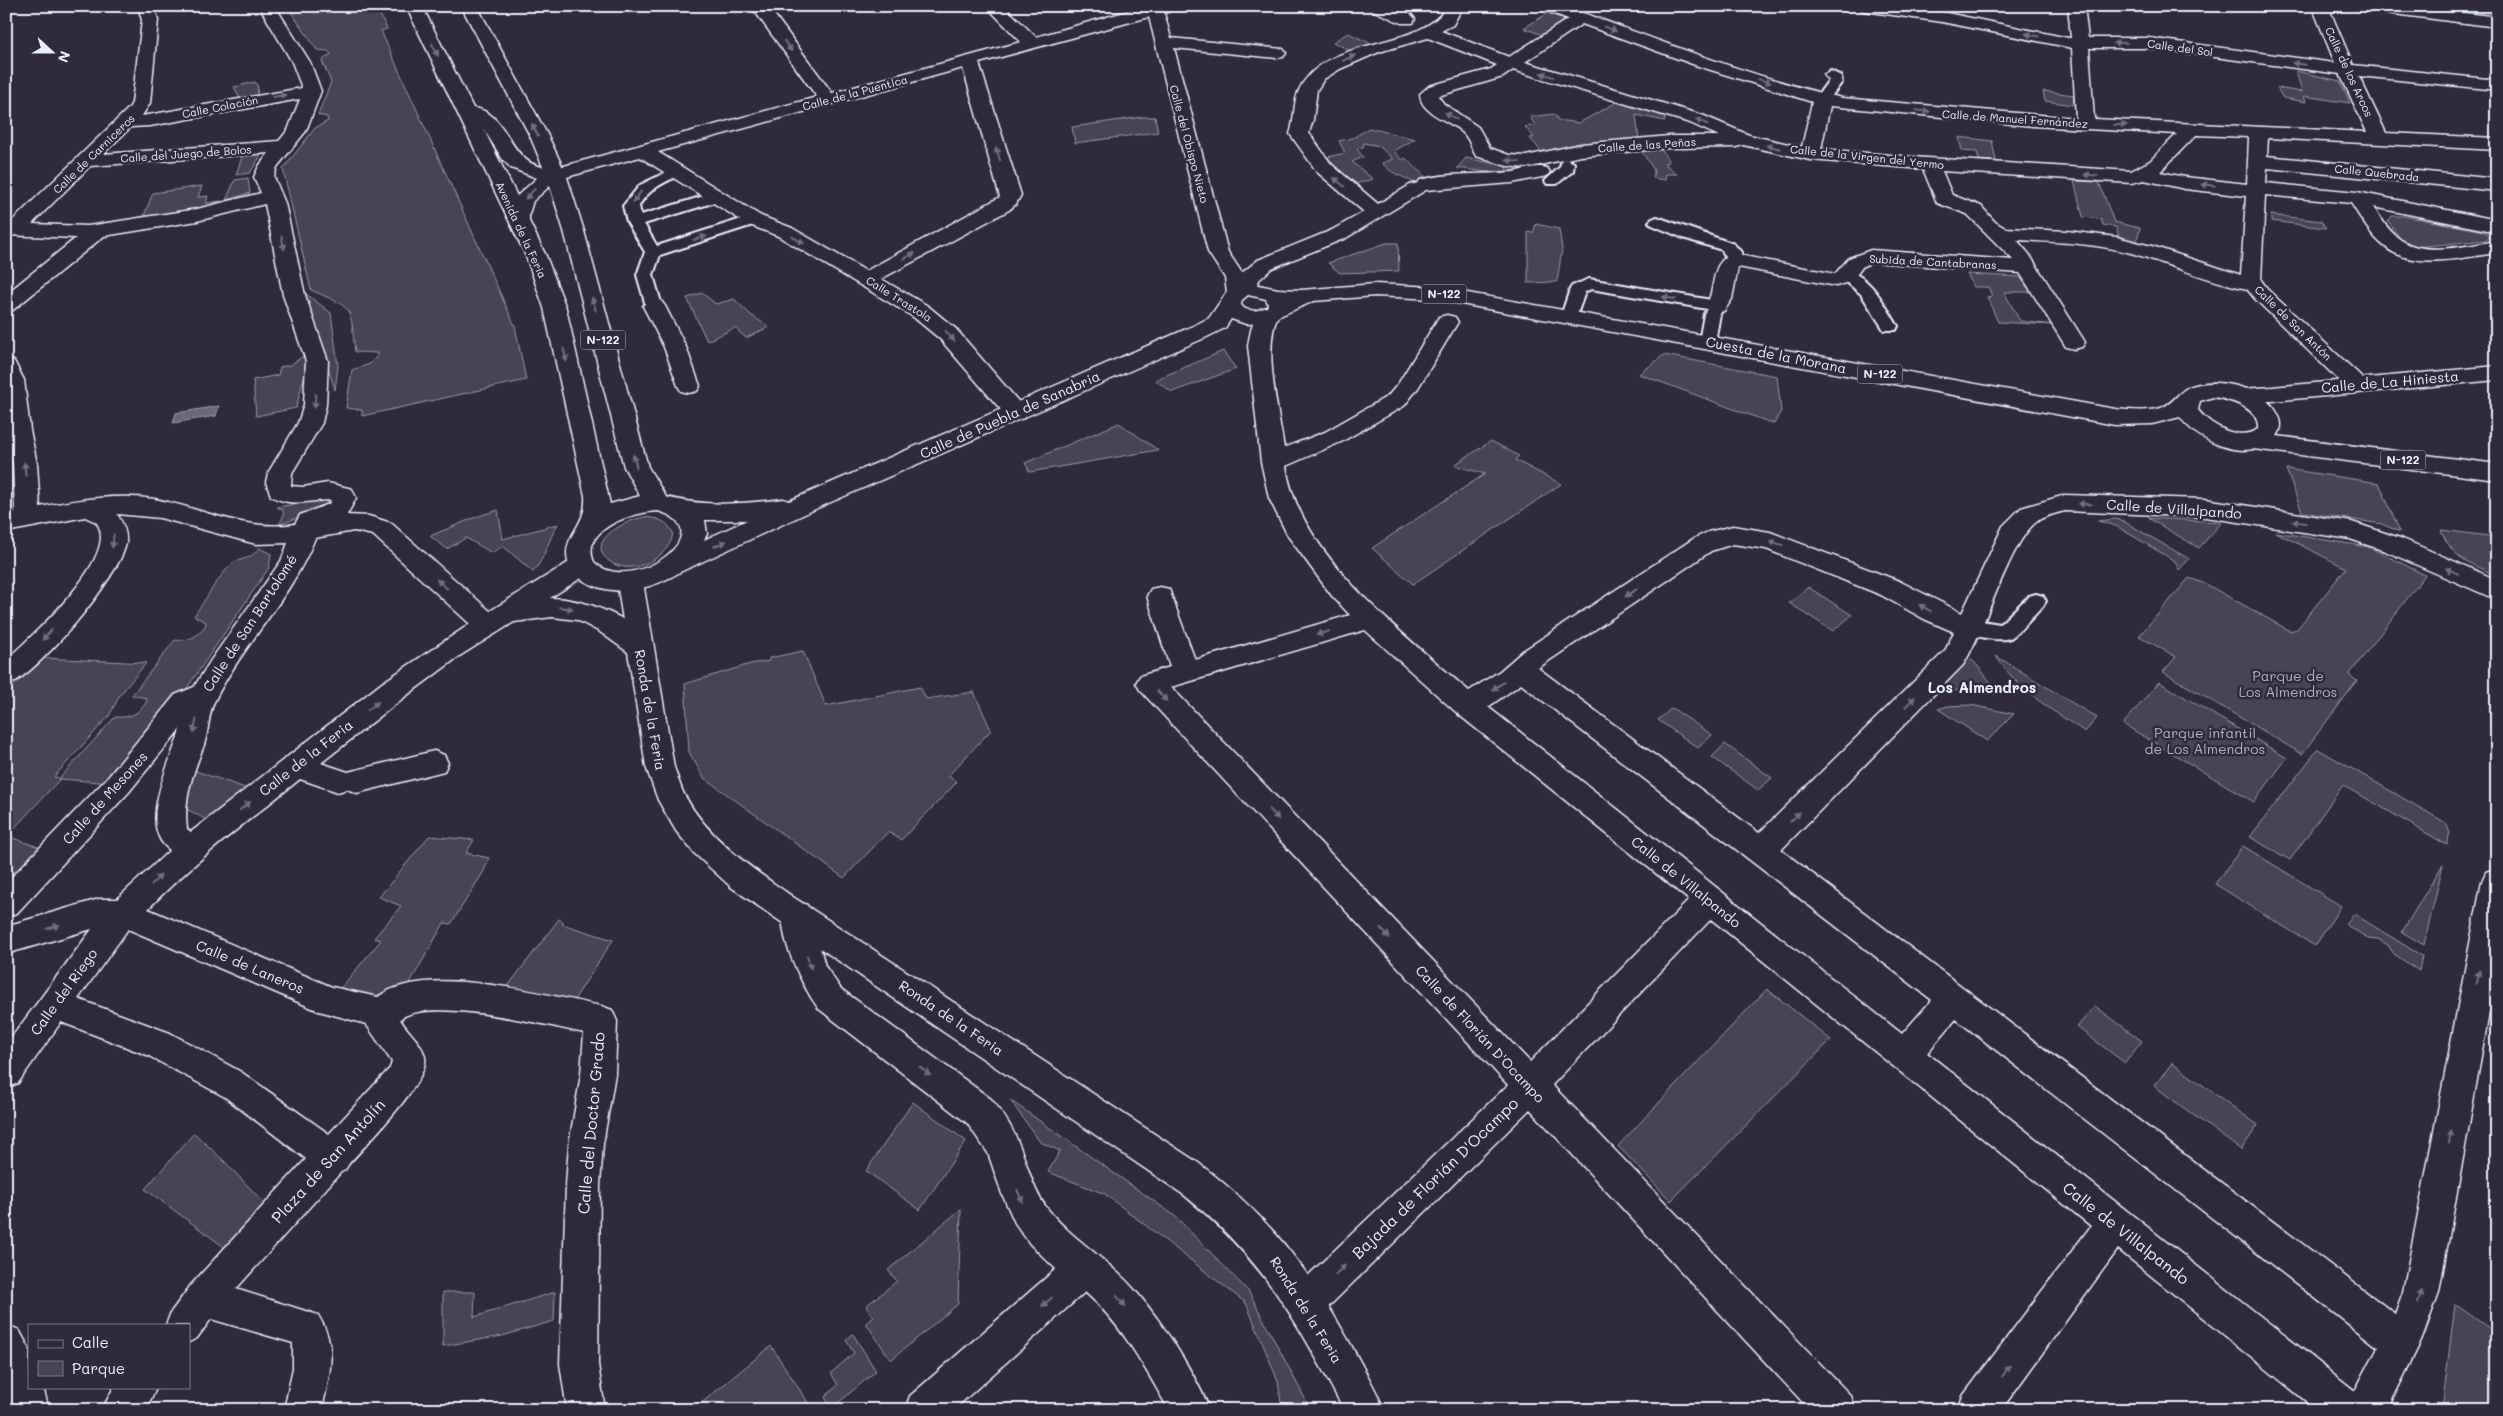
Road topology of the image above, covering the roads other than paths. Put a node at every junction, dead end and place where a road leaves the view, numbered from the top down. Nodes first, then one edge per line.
1 (146, 6) edge
2 (267, 6) edge
3 (414, 6) edge
4 (469, 6) edge
5 (759, 6) edge
6 (994, 6) edge
7 (1376, 6) edge
8 (1455, 6) edge
9 (1548, 6) edge
10 (1864, 6) edge
11 (2076, 6) edge
12 (2320, 6) edge
13 (2370, 6) edge
14 (1160, 8) edge
15 (1580, 18) junction
16 (1407, 19) dead end
17 (2497, 22) edge
18 (1428, 32) junction
19 (1162, 42) junction
20 (2080, 43) junction
21 (1033, 44) junction
22 (1276, 54) dead end
23 (970, 61) junction
24 (1511, 64) junction
25 (2347, 70) junction
26 (1830, 75) dead end
27 (2497, 85) edge
28 (312, 90) junction
29 (1822, 99) junction
30 (828, 100) junction
31 (461, 103) junction
32 (128, 122) junction
33 (2085, 124) junction
34 (2191, 129) junction
35 (2259, 132) junction
36 (2379, 138) junction
37 (1747, 141) junction
38 (2497, 144) edge
39 (284, 146) junction
40 (642, 150) junction
41 (1810, 154) junction
42 (1572, 157) junction
43 (88, 161) junction
44 (2258, 161) junction
45 (1930, 164) junction
46 (677, 171) junction
47 (556, 174) junction
48 (2144, 174) junction
49 (1552, 181) dead end
50 (2497, 186) edge
51 (2256, 189) junction
52 (272, 196) junction
53 (717, 197) junction
54 (2356, 198) junction
55 (1377, 212) junction
56 (754, 220) junction
57 (520, 222) junction
58 (635, 222) junction
59 (1657, 222) dead end
60 (2497, 226) edge
61 (11, 228) edge
62 (97, 231) junction
63 (2000, 234) junction
64 (2497, 247) edge
65 (653, 252) junction
66 (1734, 260) junction
67 (2027, 267) junction
68 (1847, 276) junction
69 (866, 279) junction
70 (2253, 284) junction
71 (1249, 295) junction
72 (6, 305) edge
73 (654, 306) joint
74 (1717, 306) junction
75 (1568, 316) junction
76 (1447, 322) dead end
77 (1890, 326) dead end
78 (1707, 342) junction
79 (2074, 342) dead end
80 (1259, 344) joint
81 (6, 366) edge
82 (2497, 372) edge
83 (2357, 385) junction
84 (689, 386) dead end
85 (2284, 393) junction
86 (2235, 395) junction
87 (2186, 403) junction
88 (1016, 413) junction
89 (2131, 418) junction
90 (2267, 418) junction
91 (2206, 430) junction
92 (2252, 440) junction
93 (2309, 447) junction
94 (1273, 462) junction
95 (2497, 472) edge
96 (813, 500) junction
97 (658, 503) junction
98 (86, 509) junction
99 (684, 511) junction
100 (17, 520) edge
101 (593, 526) junction
102 (304, 533) junction
103 (676, 564) junction
104 (583, 565) junction
105 (630, 582) junction
106 (2497, 591) edge
107 (1160, 596) dead end
108 (2036, 601) dead end
109 (1370, 619) junction
110 (495, 622) junction
111 (1969, 627) junction
112 (638, 646) junction
113 (1520, 669) junction
114 (1186, 673) junction
115 (6, 676) edge
116 (204, 695) junction
117 (1468, 706) junction
118 (434, 763) dead end
119 (295, 766) junction
120 (192, 849) junction
121 (1760, 851) junction
122 (2497, 881) edge
123 (1709, 900) junction
124 (6, 904) edge
125 (123, 913) junction
126 (796, 915) junction
127 (6, 940) edge
128 (1954, 998) junction
129 (55, 1005) junction
130 (380, 1015) junction
131 (1904, 1056) junction
132 (6, 1072) edge
133 (1529, 1086) junction
134 (332, 1158) junction
135 (2114, 1224) junction
136 (1084, 1270) junction
137 (1305, 1304) junction
138 (194, 1311) edge
139 (2401, 1342) junction
140 (6, 1343) edge
141 (137, 1388) edge
142 (30, 1410) edge
143 (121, 1410) edge
144 (303, 1410) edge
145 (586, 1410) edge
146 (924, 1410) edge
147 (1191, 1410) edge
148 (1365, 1410) edge
149 (1837, 1410) edge
150 (1977, 1410) edge
151 (2348, 1410) edge
152 (2366, 1410) edge

1 - 32 main road, Calle de Carniceros
2 - 28 main road
3 -> 31 main road, Avenida de la Feria / N-122
47 -> 4 main road, N-122
5 -> 30 main road
6 - 21 main road
7 - 16 main road
8 - 18 main road
9 - 15 main road, Calle de Manuel Fernández
20 -> 10 main road, Calle del Sol
11 - 20 main road
12 - 25 main road, Calle de los Arcos
13 - 17 main road
14 - 19 main road, Calle del Obispo Nieto
14 - 21 main road, Calle de la Puentica
15 - 24 main road
15 -> 29 main road, Calle de Manuel Fernández
18 - 24 main road, Calle de la Virgen del Yermo
55 -> 18 main road
19 - 22 main road
19 - 71 main road, Calle del Obispo Nieto
25 -> 20 main road, Calle del Sol
20 - 33 main road
21 - 23 main road, Calle de la Puentica
23 - 30 main road, Calle de la Puentica
69 -> 23 main road
37 -> 24 main road, Calle de la Virgen del Yermo
42 -> 24 main road, Calle de las Peñas
25 - 27 main road, Calle del Sol
25 - 36 main road, Calle de los Arcos
26 - 29 lane
32 -> 28 main road, Calle Colación
28 - 39 main road
29 -> 33 main road, Calle de Manuel Fernández
29 - 41 main road
30 - 40 main road, Calle de la Puentica
31 - 47 main road
31 - 57 main road, Avenida de la Feria / N-122
32 - 43 main road, Calle de Carniceros
33 -> 34 main road, Calle de Manuel Fernández
34 - 35 main road, Calle de Manuel Fernández
34 - 48 main road
35 - 36 main road, Calle de Manuel Fernández
35 - 44 main road, Calle de San Antón
36 - 38 main road, Calle de Manuel Fernández
41 -> 37 main road, Calle de la Virgen del Yermo
37 - 42 main road, Calle de las Peñas
39 - 43 main road, Calle del Juego de Bolos
39 - 52 main road
40 - 46 main road, Calle Trastola
40 - 47 main road, Calle de la Puentica
41 - 45 main road, Calle de la Virgen del Yermo
42 - 49 lane
42 - 55 main road, Calle de las Peñas
43 - 61 main road, Calle de Carniceros
44 - 50 main road, Calle Quebrada
44 - 51 main road, Calle de San Antón
48 -> 45 main road, Calle de la Virgen del Yermo
45 - 63 main road
46 - 53 main road, Calle Trastola
46 -> 58 lane
47 -> 57 main road
97 -> 47 main road, N-122
51 -> 48 main road, Calle de la Virgen del Yermo
51 - 54 main road, Calle de la Virgen del Yermo
51 - 70 main road, Calle de San Antón
52 - 62 main road
52 -> 102 main road
53 - 56 main road, Calle Trastola
53 - 58 lane
54 - 60 main road, Calle de la Virgen del Yermo
54 - 64 main road
55 - 71 main road, Calle de las Peñas
65 -> 56 lane
56 -> 69 main road, Calle Trastola
57 -> 101 main road, Avenida de la Feria / N-122
58 - 65 lane
59 - 66 lane
61 - 62 main road
62 - 72 main road
63 - 67 main road
63 - 70 main road
65 - 73 lane
66 - 68 main road
66 - 74 main road
67 - 68 main road, Subida de Cantabranas
67 - 79 main road
68 - 77 lane
69 -> 88 main road, Calle Trastola
70 - 83 main road, Calle de San Antón
71 - 75 main road, Cuesta de la Morana / N-122
71 - 80 main road, Calle del Obispo Nieto
71 - 88 main road, Calle de Puebla de Sanabria / N-122
73 - 84 main road
74 -> 75 lane
74 - 78 lane
75 - 78 main road, Cuesta de la Morana / N-122
76 - 94 main road
78 - 89 main road, Cuesta de la Morana / N-122
80 - 94 main road, Calle de Villalpando
100 -> 81 main road
82 - 83 main road, Calle de La Hiniesta
83 - 85 main road, Calle de La Hiniesta
85 - 86 main road, Calle de La Hiniesta
85 - 90 main road, Calle de La Hiniesta
86 - 87 main road, N-122
86 - 90 main road, N-122
87 - 89 main road, Cuesta de la Morana / N-122
87 - 91 main road, N-122
88 - 96 main road, Calle de Puebla de Sanabria / N-122
89 - 91 main road, Cuesta de la Morana / N-122
90 - 92 main road, Calle de La Hiniesta
90 - 93 main road, N-122
91 - 92 main road, N-122
92 - 93 main road, N-122
93 - 95 main road, N-122
94 - 109 main road, Calle de Villalpando
96 - 99 main road, Calle de Puebla de Sanabria / N-122
103 -> 96 main road, Calle de Puebla de Sanabria / N-122
97 - 99 main road, N-122
97 - 101 main road, N-122
98 - 100 main road
98 - 102 main road
98 -> 115 main road
99 - 103 main road, N-122
101 - 104 main road, N-122
110 -> 102 main road
102 - 116 main road, Calle de San Bartolomé
103 - 105 main road, N-122
104 - 105 main road, N-122
104 - 110 main road, Calle de la Feria
105 - 112 main road, Ronda de la Feria
106 -> 111 main road, Calle de Villalpando
107 - 114 main road
108 - 111 lane
109 -> 114 main road, Calle de Florián D'Ocampo
109 - 117 main road, Calle de Villalpando
110 -> 112 main road, Calle de la Feria
119 -> 110 main road, Calle de la Feria
111 -> 113 main road
121 -> 111 main road, Calle de Villalpando
112 - 126 main road, Ronda de la Feria
113 -> 117 main road
113 - 121 main road
114 -> 133 main road, Calle de Florián D'Ocampo
116 -> 120 main road, Calle de San Bartolomé
116 - 124 main road, Calle de Mesones
117 - 123 main road, Calle de Villalpando
118 - 119 main road
120 -> 119 main road, Calle de la Feria
125 -> 120 main road, Calle de la Feria
121 - 128 main road
139 -> 122 main road
123 - 131 main road, Calle de Villalpando
123 - 133 main road, Bajada de Florián D'Ocampo
127 -> 125 main road
125 - 129 main road, Calle del Riego
125 - 130 main road, Calle de Laneros
126 -> 136 main road
126 - 137 main road, Ronda de la Feria
128 - 131 main road
128 - 139 main road
129 - 132 main road, Calle del Riego
129 - 134 main road
130 - 134 main road, Plaza de San Antolín
130 - 145 main road, Calle del Doctor Grado
131 - 135 main road, Calle de Villalpando
137 -> 133 main road, Bajada de Florián D'Ocampo
133 - 149 main road, Calle de Florián D'Ocampo
134 - 138 main road, Plaza de San Antolín
150 -> 135 main road
135 - 151 main road, Calle de Villalpando
136 -> 146 main road
136 -> 147 main road
137 - 148 main road, Ronda de la Feria
138 - 144 main road, Plaza de San Antolín
139 - 152 main road
140 - 142 main road
141 - 143 main road

